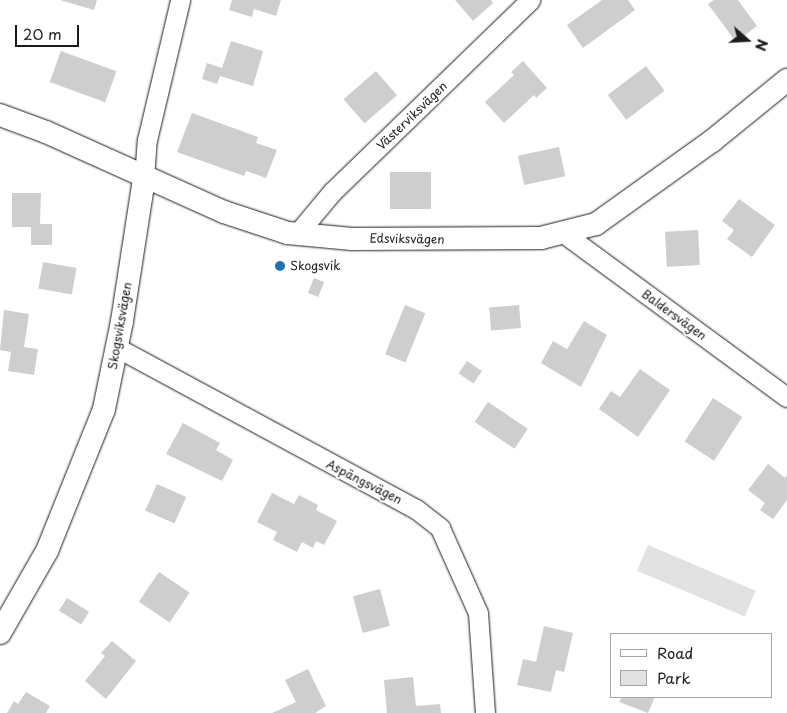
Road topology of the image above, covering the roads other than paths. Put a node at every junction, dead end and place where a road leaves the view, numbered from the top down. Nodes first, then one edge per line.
1 (180, 0) edge
2 (530, 0) edge
3 (787, 80) edge
4 (0, 115) edge
5 (144, 178) junction
6 (562, 232) junction
7 (297, 234) junction
8 (116, 346) junction
9 (787, 398) edge
10 (0, 632) edge
11 (485, 713) edge

1 - 5 street, Skogsviksvägen
2 - 7 street, Västerviksvägen
3 - 6 street, Edsviksvägen
4 - 5 street, Edsviksvägen
5 - 7 street, Edsviksvägen
5 - 8 street, Skogsviksvägen
6 - 7 street, Edsviksvägen
6 - 9 street, Baldersvägen
8 - 10 street, Skogsviksvägen
8 - 11 street, Aspängsvägen

